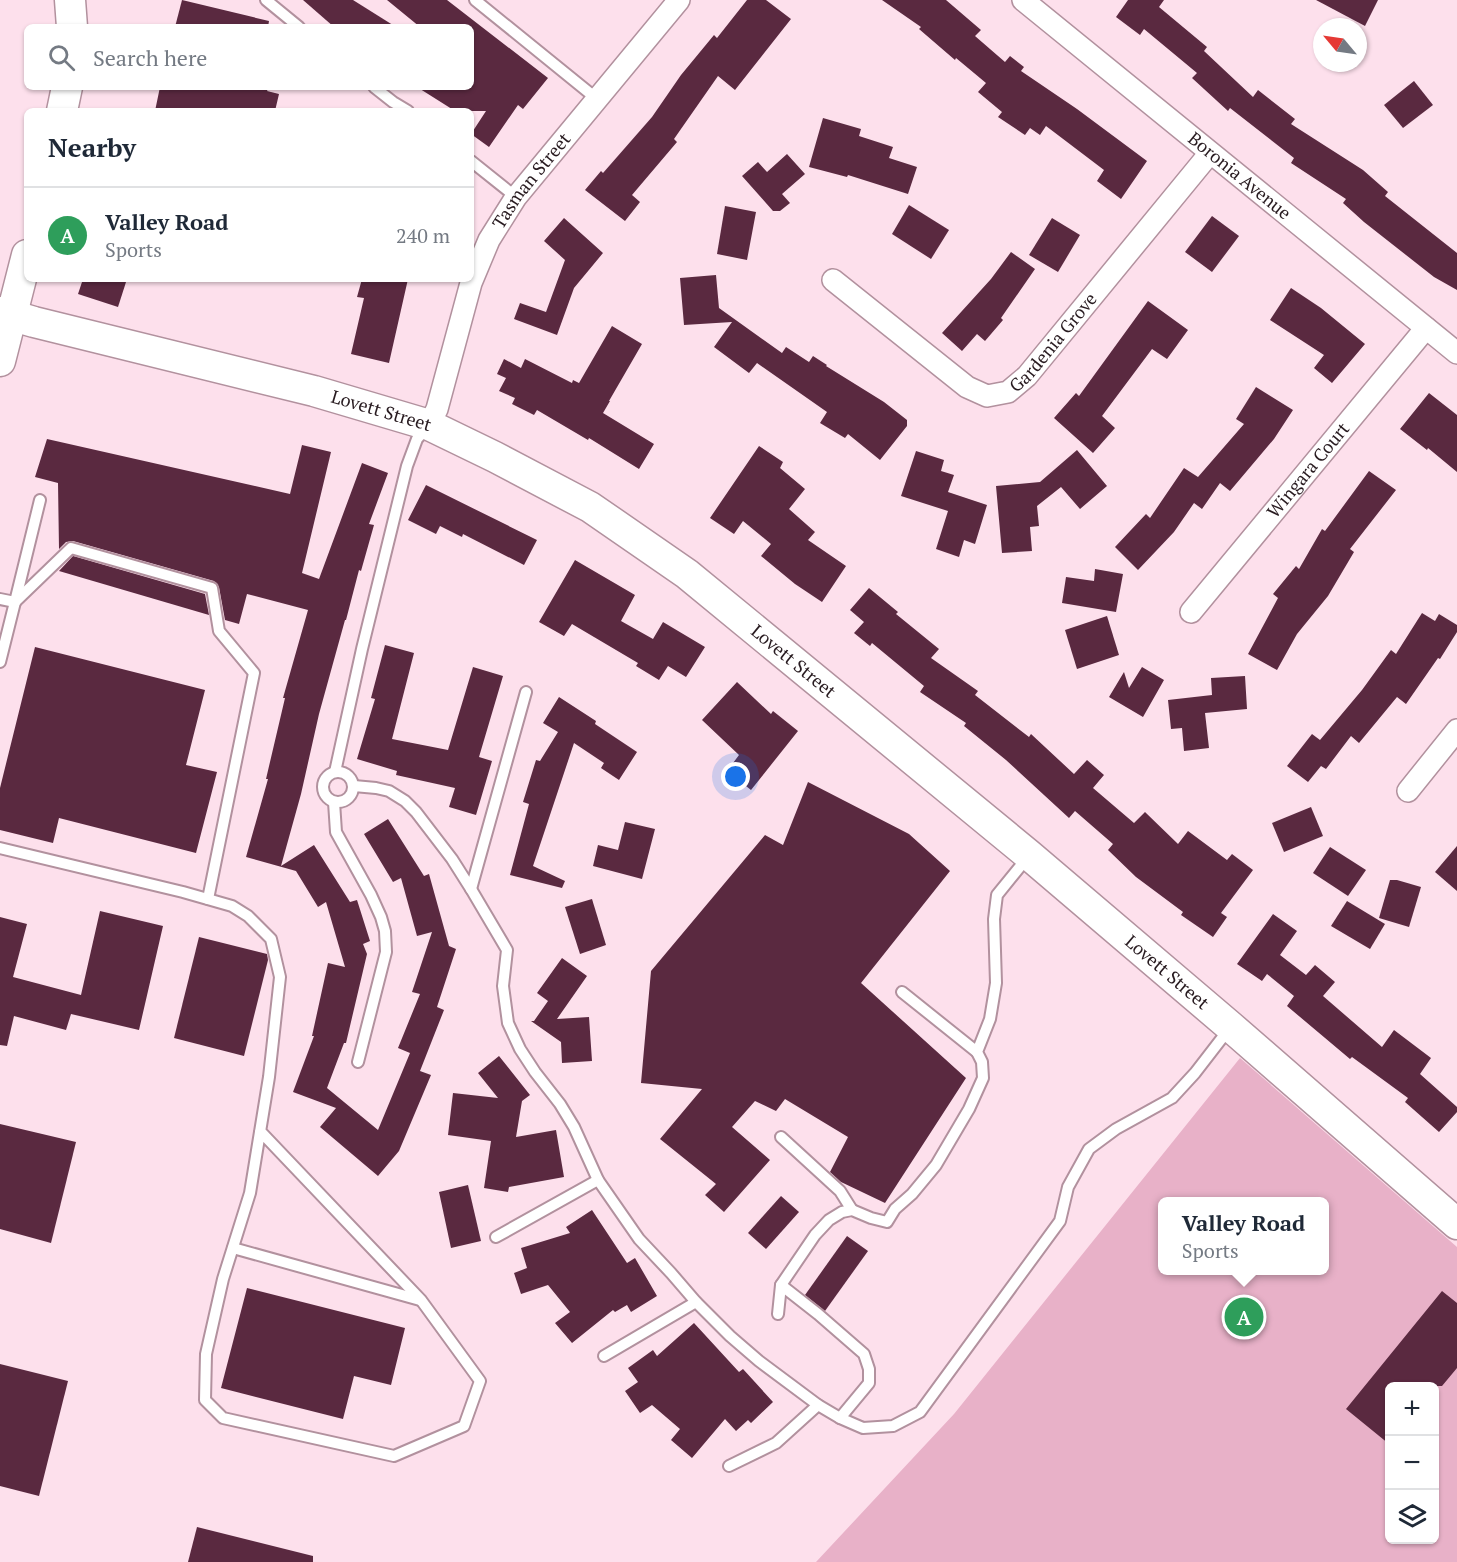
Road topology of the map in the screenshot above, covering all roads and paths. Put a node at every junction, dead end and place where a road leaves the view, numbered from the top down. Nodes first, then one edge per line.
1 (70, 0) edge
2 (266, 0) edge
3 (475, 0) edge
4 (679, 0) edge
5 (1023, 0) edge
6 (72, 24) edge
7 (295, 24) edge
8 (66, 90) edge
9 (378, 90) edge
10 (597, 99) junction
11 (64, 108) edge
12 (403, 108) edge
13 (1210, 153) junction
14 (474, 163) edge
15 (516, 197) junction
16 (24, 263) edge
17 (474, 276) edge
18 (833, 280) dead end
19 (471, 282) edge
20 (6, 314) edge
21 (1426, 328) junction
22 (1457, 353) edge
23 (0, 361) edge
24 (429, 425) junction
25 (40, 500) dead end
26 (0, 599) edge
27 (15, 602) junction
28 (1191, 612) dead end
29 (0, 662) edge
30 (526, 692) dead end
31 (1457, 730) edge
32 (335, 772) junction
33 (354, 786) junction
34 (1408, 791) dead end
35 (334, 802) junction
36 (0, 848) edge
37 (1029, 855) junction
38 (471, 889) junction
39 (208, 899) junction
40 (902, 992) dead end
41 (1232, 1027) junction
42 (977, 1052) junction
43 (358, 1062) dead end
44 (260, 1131) junction
45 (782, 1137) dead end
46 (598, 1180) junction
47 (852, 1210) junction
48 (1457, 1224) edge
49 (496, 1237) dead end
50 (233, 1248) junction
51 (781, 1285) junction
52 (421, 1300) junction
53 (696, 1302) junction
54 (778, 1314) dead end
55 (604, 1356) dead end
56 (818, 1405) junction
57 (840, 1418) junction
58 (729, 1466) dead end

1 - 6 street
2 - 7 lane
3 - 10 lane
4 - 10 street, Tasman Street
5 - 13 street, Boronia Avenue
8 - 11 street
9 - 12 lane
10 - 15 street, Tasman Street
13 - 18 street, Gardenia Grove
13 - 21 street, Boronia Avenue
14 - 15 lane
15 - 17 street, Tasman Street
16 - 20 street
19 - 24 street, Tasman Street
20 - 23 street
20 - 24 street, Lovett Street
21 - 22 street, Boronia Avenue
21 - 28 street, Wingara Court
24 - 32 lane
24 - 37 street, Lovett Street
25 - 27 lane
26 - 27 lane
27 - 29 lane
27 - 39 lane
30 - 38 lane
31 - 34 street
32 - 33 lane
32 - 35 lane
33 - 35 lane
33 - 38 lane
35 - 43 lane
36 - 39 lane
37 - 41 street, Lovett Street
37 - 42 lane
38 - 46 lane
39 - 44 lane
40 - 42 lane
41 - 48 street, Lovett Street
41 - 57 lane
42 - 47 lane
44 - 50 lane
44 - 52 lane
45 - 47 lane
46 - 49 lane
46 - 53 lane
47 - 51 lane
50 - 52 lane
50 - 52 lane
51 - 54 lane
51 - 57 lane
53 - 55 lane
53 - 56 lane
56 - 57 lane
56 - 58 lane

